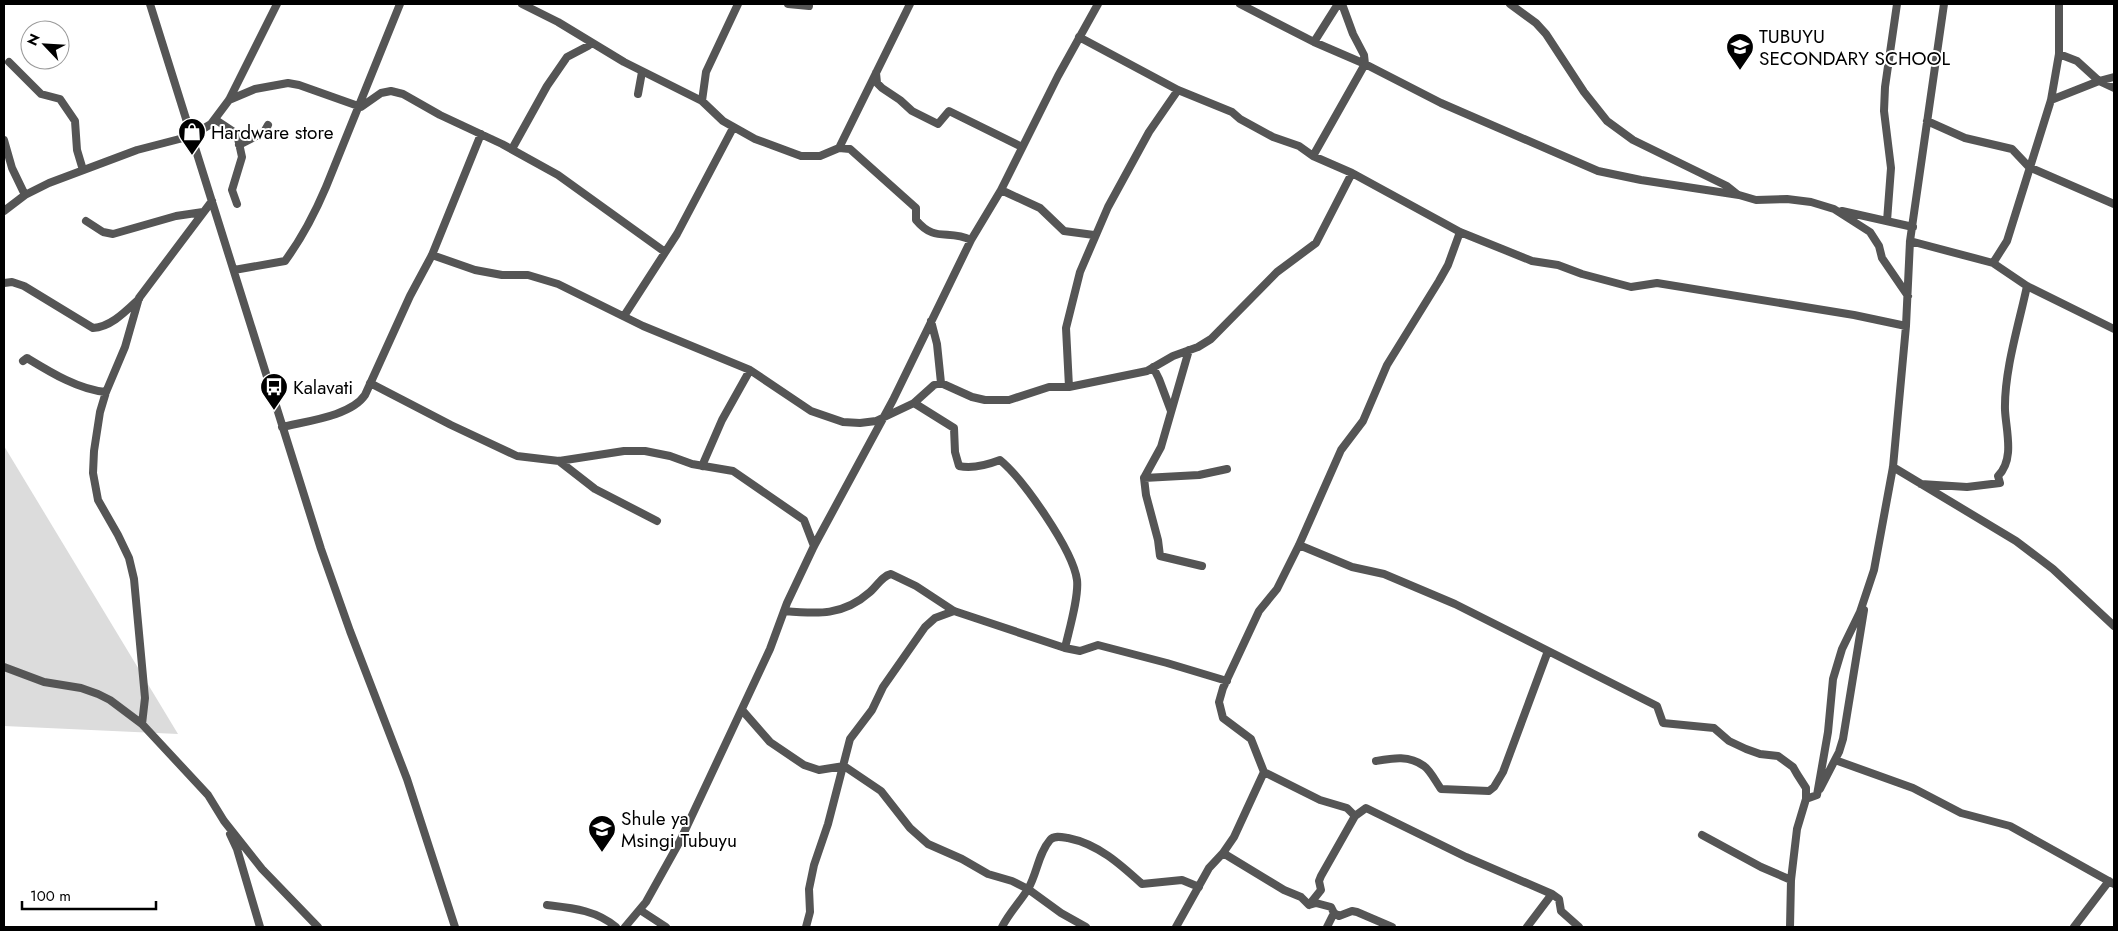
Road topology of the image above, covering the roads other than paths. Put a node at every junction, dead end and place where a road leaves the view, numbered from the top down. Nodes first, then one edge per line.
1 (150, 4) edge
2 (277, 4) edge
3 (400, 4) edge
4 (522, 4) edge
5 (738, 4) edge
6 (788, 4) edge
7 (910, 4) edge
8 (1098, 4) edge
9 (1240, 4) edge
10 (1338, 4) edge
11 (1342, 4) edge
12 (1510, 4) edge
13 (1897, 4) edge
14 (1944, 4) edge
15 (2060, 4) edge
16 (809, 6) dead end
17 (1079, 37) junction
18 (1314, 42) junction
19 (588, 46) dead end
20 (2059, 54) junction
21 (9, 62) dead end
22 (1365, 64) junction
23 (642, 72) junction
24 (876, 74) junction
25 (2114, 77) edge
26 (2099, 81) junction
27 (2114, 88) edge
28 (1178, 90) junction
29 (638, 94) dead end
30 (229, 100) junction
31 (2051, 100) junction
32 (702, 101) junction
33 (357, 107) junction
34 (216, 120) junction
35 (1926, 121) junction
36 (268, 124) dead end
37 (733, 128) junction
38 (481, 134) junction
39 (191, 136) junction
40 (4, 140) edge
41 (239, 145) junction
42 (1022, 147) junction
43 (839, 148) junction
44 (512, 149) junction
45 (1313, 156) junction
46 (2029, 167) junction
47 (83, 170) junction
48 (1352, 173) junction
49 (1001, 190) junction
50 (25, 195) junction
51 (1739, 195) junction
52 (212, 201) junction
53 (237, 204) dead end
54 (2114, 204) edge
55 (4, 211) edge
56 (1839, 211) junction
57 (203, 212) junction
58 (86, 221) dead end
59 (1887, 221) junction
60 (1913, 227) junction
61 (1460, 232) junction
62 (1094, 235) junction
63 (971, 240) junction
64 (1910, 241) junction
65 (665, 252) junction
66 (432, 255) junction
67 (1993, 263) junction
68 (234, 270) junction
69 (4, 283) edge
70 (2027, 286) junction
71 (1908, 296) junction
72 (139, 298) junction
73 (624, 316) junction
74 (931, 321) junction
75 (1906, 326) junction
76 (2114, 329) edge
77 (1189, 350) junction
78 (23, 361) dead end
79 (1152, 367) junction
80 (750, 370) junction
81 (941, 382) junction
82 (370, 383) junction
83 (1069, 387) junction
84 (106, 392) junction
85 (914, 404) junction
86 (1171, 410) junction
87 (883, 418) junction
88 (282, 427) junction
89 (559, 461) junction
90 (702, 466) junction
91 (1893, 467) junction
92 (1227, 469) dead end
93 (1144, 478) junction
94 (1921, 484) junction
95 (657, 521) dead end
96 (1299, 545) junction
97 (814, 546) junction
98 (1202, 566) dead end
99 (1866, 596) junction
100 (954, 610) junction
101 (784, 612) junction
102 (2114, 626) edge
103 (1065, 648) junction
104 (1548, 651) junction
105 (4, 666) edge
106 (1226, 681) junction
107 (742, 710) junction
108 (142, 724) junction
109 (1835, 760) junction
110 (1376, 761) dead end
111 (844, 766) junction
112 (1264, 772) junction
113 (1817, 795) junction
114 (1806, 799) junction
115 (1355, 816) junction
116 (224, 821) junction
117 (1702, 835) dead end
118 (1223, 853) junction
119 (1791, 880) junction
120 (2112, 883) edge
121 (1200, 887) junction
122 (1028, 889) junction
123 (1552, 894) junction
124 (547, 904) dead end
125 (1309, 905) junction
126 (640, 910) junction
127 (1334, 913) junction
128 (260, 927) edge
129 (318, 927) edge
130 (455, 927) edge
131 (616, 927) edge
132 (625, 927) edge
133 (666, 927) edge
134 (806, 927) edge
135 (1002, 927) edge
136 (1086, 927) edge
137 (1176, 927) edge
138 (1327, 927) edge
139 (1389, 927) edge
140 (1527, 927) edge
141 (1579, 927) edge
142 (1790, 927) edge
143 (2074, 927) edge

1 - 39 street
2 - 30 street
3 - 33 street
4 - 23 street
5 - 32 street
6 - 16 street
7 - 24 street
8 - 17 street
9 - 18 street
10 - 18 street
11 - 22 street
12 - 51 street
13 - 59 street
14 - 35 street
15 - 20 street
17 - 28 street
17 - 42 street
18 - 22 street
19 - 44 street
20 - 26 street
20 - 31 street
21 - 47 street
22 - 45 street
22 - 51 street
23 - 29 street
23 - 32 street
24 - 42 street
24 - 43 street
25 - 26 street
26 - 27 street
26 - 31 street
28 - 45 street
28 - 62 street
30 - 33 street
30 - 34 street
31 - 46 street
32 - 37 street
33 - 38 street
33 - 68 street
34 - 39 street
34 - 41 street
35 - 46 street
35 - 60 street
36 - 41 street
37 - 43 street
37 - 65 street
38 - 44 street
38 - 66 street
39 - 47 street
39 - 52 street
40 - 50 street
41 - 53 street
42 - 49 street
43 - 63 street
44 - 65 street
45 - 48 street
46 - 54 street
46 - 67 street
47 - 50 street
48 - 61 street
48 - 77 street
49 - 62 street
49 - 63 street
50 - 55 street
51 - 56 street
52 - 57 street
52 - 68 street
56 - 59 street
56 - 71 street
57 - 58 street
57 - 72 street
59 - 60 street
60 - 64 street
61 - 75 street
61 - 96 street
62 - 83 street
63 - 74 street
64 - 67 street
64 - 71 street
65 - 73 street
66 - 73 street
66 - 82 street
67 - 70 street
68 - 88 street
69 - 72 street
70 - 76 street
70 - 94 street
71 - 75 street
72 - 84 street
73 - 80 street
74 - 81 street
74 - 87 street
75 - 91 street
77 - 79 street
77 - 86 street
78 - 84 street
79 - 83 street
79 - 86 street
80 - 87 street
80 - 90 street
81 - 83 street
81 - 85 street
82 - 88 street
82 - 89 street
84 - 108 street
85 - 87 street
85 - 103 street
86 - 93 street
87 - 97 street
88 - 130 street
89 - 90 street
89 - 95 street
90 - 97 street
91 - 94 street
91 - 99 street
92 - 93 street
93 - 98 street
94 - 102 street
96 - 104 street
96 - 106 street
97 - 101 street
99 - 109 street
99 - 113 street
100 - 101 street
100 - 103 street
100 - 111 street
101 - 107 street
103 - 106 street
104 - 110 street
104 - 114 street
105 - 108 street
106 - 112 street
107 - 111 street
107 - 126 street
108 - 116 street
109 - 113 street
109 - 120 street
111 - 122 street
111 - 134 street
112 - 115 street
112 - 118 street
113 - 114 street
114 - 119 street
115 - 123 street
115 - 125 street
116 - 128 street
116 - 129 street
117 - 119 street
118 - 121 street
118 - 125 street
119 - 142 street
120 - 143 street
121 - 122 street
121 - 137 street
122 - 135 street
122 - 136 street
123 - 140 street
123 - 141 street
124 - 131 street
125 - 127 street
126 - 132 street
126 - 133 street
127 - 138 street
127 - 139 street

